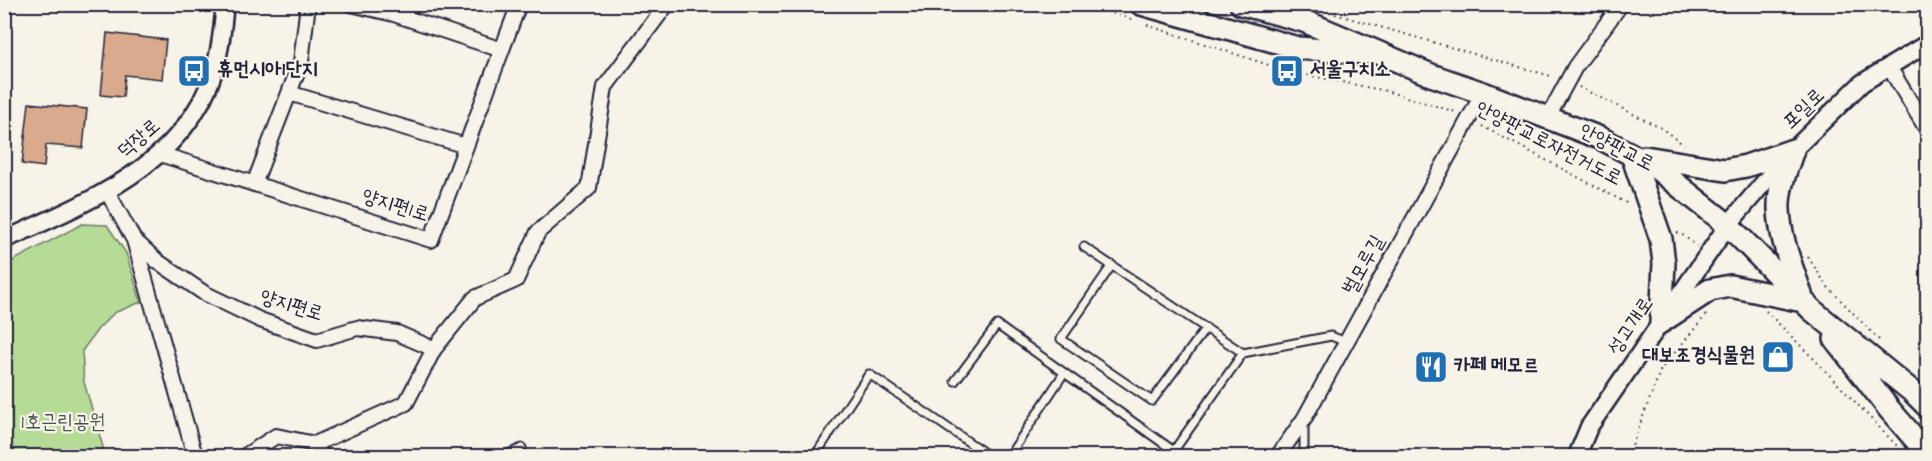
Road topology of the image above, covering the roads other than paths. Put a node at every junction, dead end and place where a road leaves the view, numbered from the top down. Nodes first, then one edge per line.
1 (225, 4) edge
2 (308, 4) edge
3 (351, 4) edge
4 (519, 4) edge
5 (667, 4) edge
6 (1141, 4) edge
7 (1240, 4) edge
8 (1621, 4) edge
9 (1928, 43) edge
10 (502, 50) junction
11 (1379, 54) junction
12 (1889, 67) junction
13 (290, 93) junction
14 (1483, 93) junction
15 (1548, 117) junction
16 (1928, 131) edge
17 (466, 146) junction
18 (1793, 150) junction
19 (160, 154) junction
20 (1632, 155) junction
21 (254, 184) junction
22 (107, 191) junction
23 (1728, 225) junction
24 (4, 240) edge
25 (134, 240) junction
26 (1084, 247) dead end
27 (1112, 265) junction
28 (1808, 305) junction
29 (1661, 322) junction
30 (1206, 328) junction
31 (1346, 342) junction
32 (434, 349) junction
33 (1243, 353) junction
34 (1064, 373) junction
35 (955, 381) dead end
36 (1928, 408) edge
37 (1304, 419) junction
38 (315, 444) junction
39 (522, 448) dead end
40 (1172, 454) edge
41 (1928, 454) edge
42 (195, 456) edge
43 (245, 456) edge
44 (329, 456) edge
45 (503, 456) edge
46 (826, 456) edge
47 (989, 456) edge
48 (1009, 456) edge
49 (1278, 456) edge
50 (1304, 456) edge
51 (1577, 456) edge

1 - 19 street, 덕장로
2 - 13 street
3 - 10 street
4 - 10 street, 양지편1로
5 - 32 street
6 - 11 main road, 안양판교로
7 - 11 main road, 안양판교로
8 - 15 street
9 - 12 street, 포일로
10 - 17 street, 양지편1로
11 - 14 main road, 안양판교로
12 - 16 street
12 - 18 street, 포일로
13 - 17 street
13 - 21 street
14 - 15 main road, 안양판교로
14 - 31 street, 벌모루길
15 - 20 main road, 안양판교로
17 - 21 street, 양지편1로
18 - 20 main road
18 - 23 street, 포일로
18 - 28 main road
19 - 21 street, 양지편1로
19 - 22 street, 덕장로
20 - 23 main road, 안양판교로
20 - 29 main road
22 - 24 street, 덕장로
22 - 25 street, 양지편로
23 - 28 main road, 안양판교로
23 - 29 street, 성고개로
25 - 32 street, 양지편로
25 - 42 street
26 - 27 lane
27 - 30 lane
27 - 30 lane
28 - 29 main road
28 - 36 main road, 안양판교로
28 - 41 main road, 안양판교로
29 - 51 street, 성고개로
30 - 33 lane
31 - 33 lane
31 - 37 street, 벌모루길
32 - 38 street
33 - 40 lane
34 - 35 lane
34 - 40 lane
34 - 48 lane
37 - 49 street, 벌모루길
37 - 50 lane
38 - 43 street
38 - 44 lane
39 - 45 lane
46 - 47 lane

